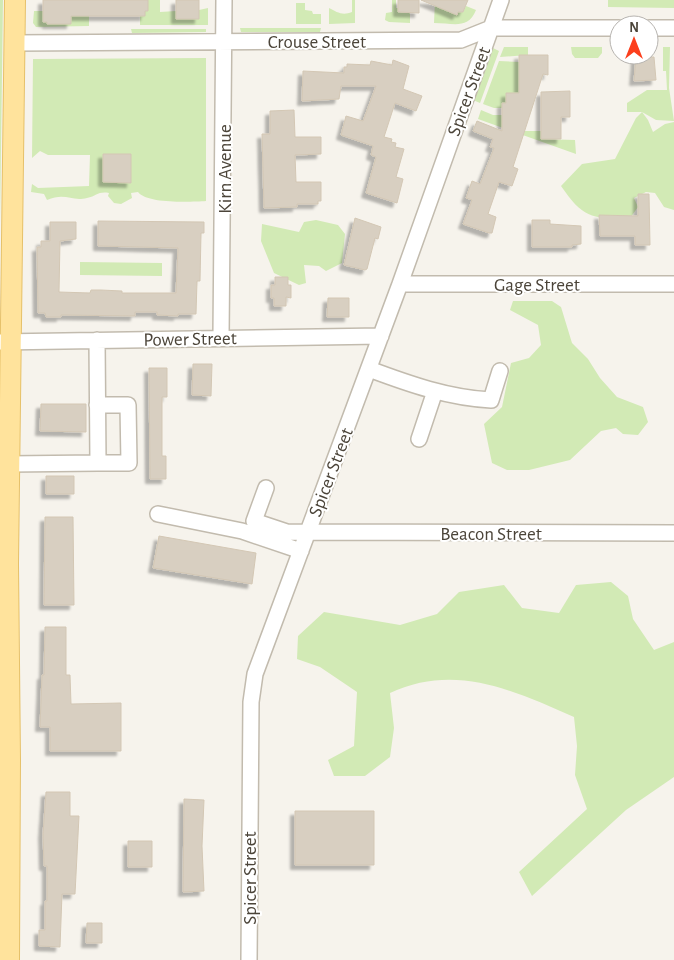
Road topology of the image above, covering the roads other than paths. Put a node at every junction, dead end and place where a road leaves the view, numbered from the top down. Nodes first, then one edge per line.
1 (15, 0) edge
2 (224, 0) edge
3 (501, 0) edge
4 (491, 28) junction
5 (609, 28) edge
6 (659, 28) edge
7 (674, 28) edge
8 (224, 42) junction
9 (14, 43) junction
10 (400, 284) junction
11 (674, 284) edge
12 (381, 336) junction
13 (221, 338) junction
14 (97, 340) junction
15 (5, 342) edge
16 (369, 369) junction
17 (500, 371) dead end
18 (435, 391) junction
19 (97, 405) junction
20 (419, 439) dead end
21 (98, 463) junction
22 (9, 464) junction
23 (266, 488) dead end
24 (4, 497) edge
25 (158, 514) dead end
26 (307, 533) junction
27 (674, 533) edge
28 (301, 551) junction
29 (4, 640) edge
30 (5, 828) edge
31 (9, 960) edge
32 (249, 960) edge

1 - 9 main road
2 - 8 street, Kirn Avenue
3 - 4 street, Spicer Street
4 - 5 street, Crouse Street
4 - 8 street, Crouse Street
4 - 10 street, Spicer Street
6 - 7 street
8 - 9 street, Crouse Street
8 - 13 street, Kirn Avenue
9 - 15 main road
10 - 11 street, Gage Street
10 - 12 street, Spicer Street
12 - 13 street, Power Street
12 - 16 street, Spicer Street
13 - 14 street, Power Street
14 - 15 street, Power Street
14 - 19 street
15 - 22 main road
16 - 18 street
16 - 26 street, Spicer Street
17 - 18 street
18 - 20 street
19 - 21 street
19 - 21 street
21 - 22 street
22 - 24 main road
23 - 26 street, Beacon Street
24 - 29 main road
25 - 28 street
26 - 27 street, Beacon Street
26 - 28 street, Spicer Street
28 - 32 street, Spicer Street
29 - 30 main road
30 - 31 main road

